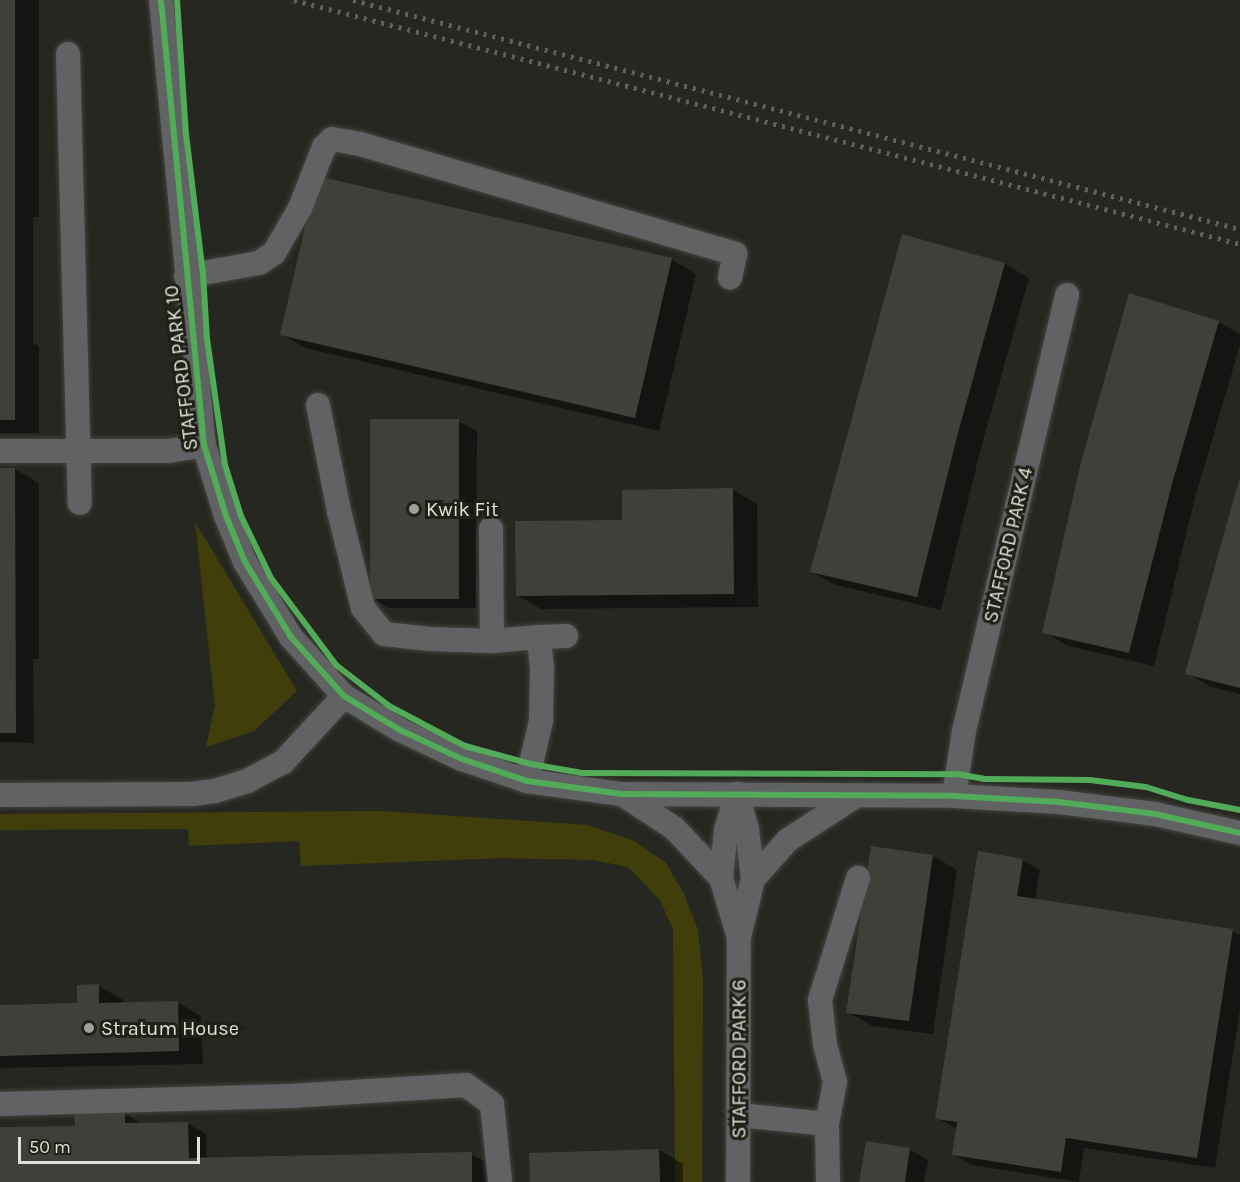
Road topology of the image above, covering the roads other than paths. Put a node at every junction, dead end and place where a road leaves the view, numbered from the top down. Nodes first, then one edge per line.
1 (161, 0) edge
2 (68, 54) dead end
3 (186, 276) junction
4 (730, 277) dead end
5 (1067, 295) dead end
6 (318, 405) dead end
7 (204, 445) junction
8 (0, 451) edge
9 (76, 451) junction
10 (80, 503) dead end
11 (491, 529) dead end
12 (566, 636) dead end
13 (539, 637) junction
14 (492, 641) junction
15 (344, 696) junction
16 (527, 780) junction
17 (622, 794) junction
18 (737, 794) junction
19 (0, 795) edge
20 (857, 795) junction
21 (954, 796) junction
22 (1240, 833) edge
23 (722, 878) junction
24 (858, 878) dead end
25 (753, 879) junction
26 (739, 936) junction
27 (0, 1104) edge
28 (739, 1115) junction
29 (827, 1124) junction
30 (500, 1182) edge
31 (738, 1182) edge
32 (828, 1182) edge

1 - 3 street, STAFFORD PARK 10
2 - 9 street
3 - 4 street
3 - 7 street, STAFFORD PARK 10
5 - 21 street, STAFFORD PARK 4
6 - 14 street
7 - 9 street
7 - 15 street, STAFFORD PARK 10
8 - 9 street
9 - 10 street
11 - 14 street
12 - 13 street
13 - 14 street
13 - 16 street
15 - 16 street
15 - 19 street
16 - 17 street
17 - 18 street
17 - 23 street
18 - 20 street
18 - 23 street
18 - 25 street
20 - 21 street
20 - 25 street
21 - 22 street
23 - 26 street
24 - 29 street
25 - 26 street
26 - 28 street, STAFFORD PARK 6
27 - 30 street
28 - 29 street
28 - 31 street, STAFFORD PARK 6
29 - 32 street

